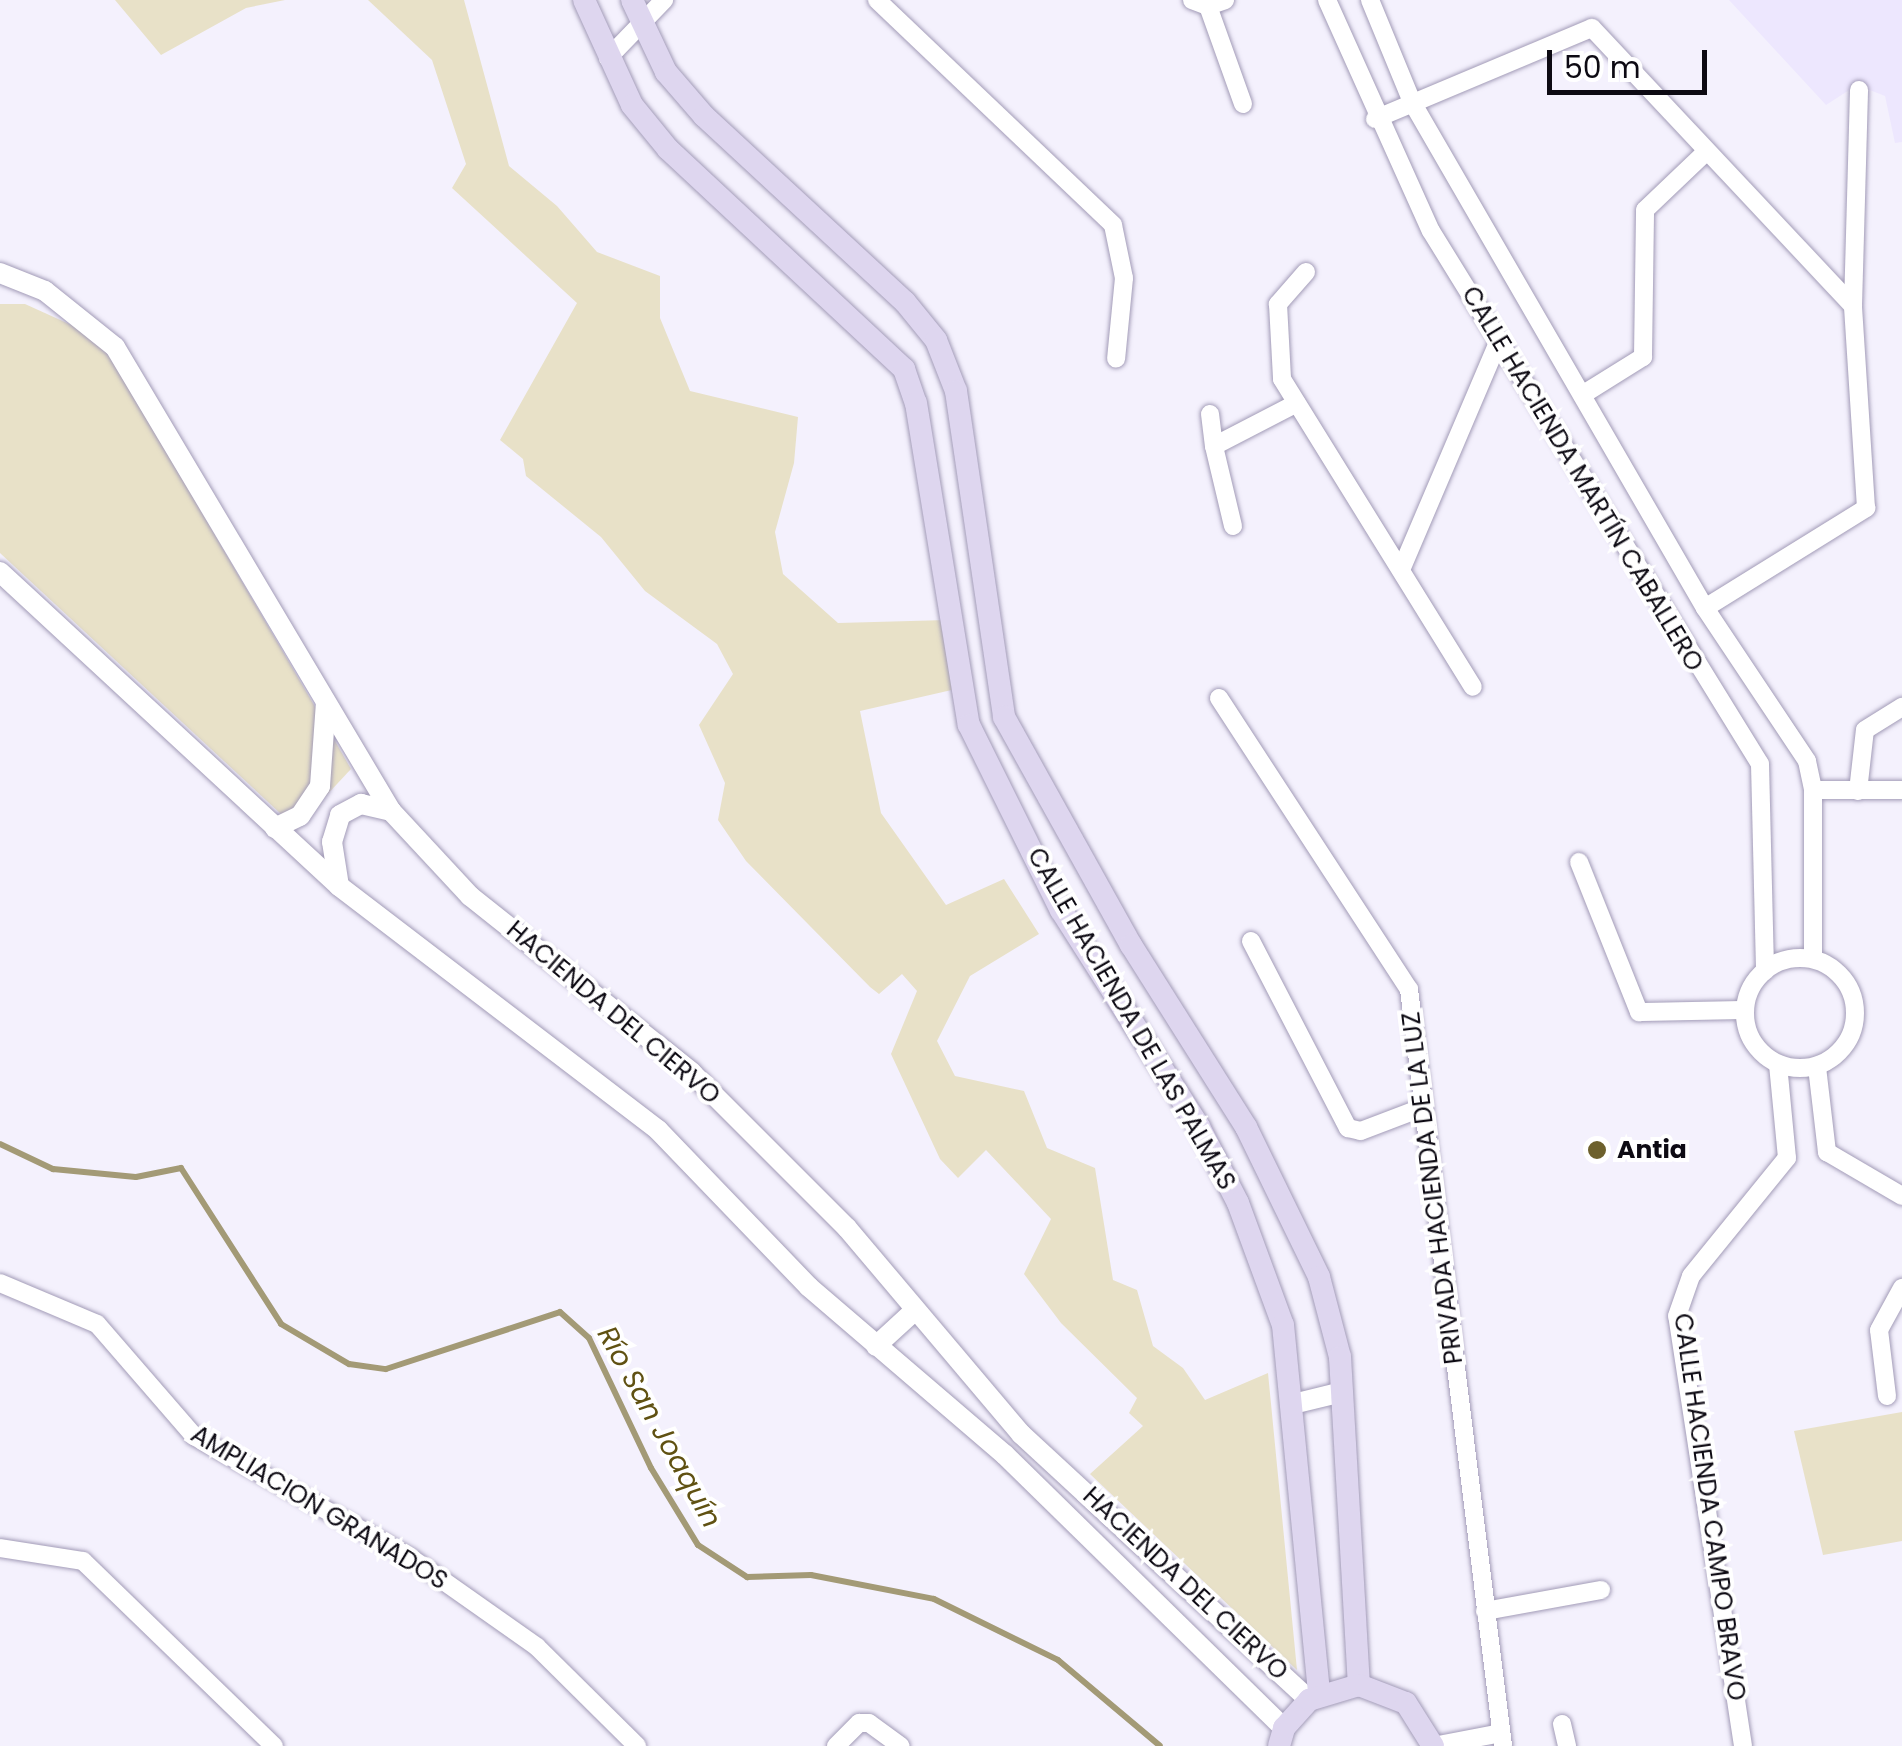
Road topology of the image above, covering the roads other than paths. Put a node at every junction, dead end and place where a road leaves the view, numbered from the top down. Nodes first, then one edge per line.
1 (632, 0) edge
2 (664, 0) edge
3 (877, 0) edge
4 (1327, 0) edge
5 (1208, 2) edge
6 (590, 3) edge
7 (1371, 3) edge
8 (641, 24) junction
9 (608, 58) junction
10 (1859, 90) dead end
11 (1412, 102) junction
12 (1243, 104) dead end
13 (1375, 119) junction
14 (1706, 152) junction
15 (0, 272) edge
16 (1306, 272) dead end
17 (1854, 306) junction
18 (1498, 344) junction
19 (1116, 359) dead end
20 (1582, 395) junction
21 (1297, 403) junction
22 (1210, 414) dead end
23 (1214, 446) junction
24 (1233, 526) dead end
25 (1401, 570) junction
26 (0, 572) edge
27 (1705, 608) junction
28 (1472, 687) dead end
29 (1218, 698) dead end
30 (326, 700) junction
31 (1902, 707) edge
32 (1812, 790) junction
33 (1858, 790) junction
34 (1902, 790) edge
35 (390, 810) junction
36 (274, 828) junction
37 (1579, 862) dead end
38 (339, 886) junction
39 (1251, 940) dead end
40 (1812, 959) junction
41 (1765, 971) junction
42 (1745, 1010) junction
43 (1778, 1065) junction
44 (1817, 1067) junction
45 (1424, 1107) junction
46 (1902, 1196) edge
47 (0, 1283) edge
48 (1902, 1288) edge
49 (914, 1311) junction
50 (876, 1346) junction
51 (1342, 1392) junction
52 (1886, 1396) dead end
53 (1294, 1404) junction
54 (0, 1548) edge
55 (1601, 1590) dead end
56 (1484, 1612) junction
57 (1359, 1685) junction
58 (1314, 1697) junction
59 (1562, 1724) dead end
60 (1282, 1737) edge
61 (1502, 1739) edge
62 (274, 1746) edge
63 (637, 1746) edge
64 (836, 1746) edge
65 (901, 1746) edge
66 (1433, 1746) edge
67 (1566, 1746) edge
68 (1743, 1746) edge

1 - 8 main road, CALLE HACIENDA DE LAS PALMAS
2 - 8 street
3 - 19 street
4 - 13 street, CALLE HACIENDA MARTÍN CABALLERO
5 - 12 street
6 - 9 main road, CALLE HACIENDA DE LAS PALMAS
7 - 11 street, CALLE HACIENDA MARTÍN CABALLERO
8 - 9 street
8 - 51 main road, CALLE HACIENDA DE LAS PALMAS
9 - 53 main road, CALLE HACIENDA DE LAS PALMAS
10 - 17 street
11 - 13 street
11 - 14 street
11 - 20 street, CALLE HACIENDA MARTÍN CABALLERO
13 - 18 street, CALLE HACIENDA MARTÍN CABALLERO
14 - 17 street
14 - 20 street
15 - 30 street, HACIENDA DEL CIERVO
16 - 21 street
17 - 27 street
18 - 25 street
18 - 41 street, CALLE HACIENDA MARTÍN CABALLERO
20 - 27 street, CALLE HACIENDA MARTÍN CABALLERO
21 - 23 street
21 - 25 street
22 - 23 street
23 - 24 street
25 - 28 street
26 - 36 street, HACIENDA DEL CIERVO
27 - 32 street, CALLE HACIENDA MARTÍN CABALLERO
29 - 45 street, PRIVADA HACIENDA DE LA LUZ
30 - 35 street, HACIENDA DEL CIERVO
30 - 36 street
31 - 33 street
32 - 33 street
32 - 40 street, CALLE HACIENDA MARTÍN CABALLERO
33 - 34 street
35 - 38 street
35 - 49 street, HACIENDA DEL CIERVO
36 - 38 street, HACIENDA DEL CIERVO
37 - 42 street
38 - 50 street, HACIENDA DEL CIERVO
39 - 45 street
40 - 41 street
40 - 44 street
41 - 42 street
42 - 43 street
43 - 44 street
43 - 68 street, CALLE HACIENDA CAMPO BRAVO
44 - 46 street
45 - 56 street, PRIVADA HACIENDA DE LA LUZ
47 - 63 street, AMPLIACION GRANADOS
48 - 52 street
49 - 50 street
49 - 58 street, HACIENDA DEL CIERVO
50 - 60 street, HACIENDA DEL CIERVO
51 - 53 street
51 - 57 main road, CALLE HACIENDA DE LAS PALMAS
53 - 58 main road, CALLE HACIENDA DE LAS PALMAS
54 - 62 street
55 - 56 street
56 - 61 street, PRIVADA HACIENDA DE LA LUZ
57 - 58 main road
57 - 66 main road
58 - 60 main road
59 - 67 street
61 - 66 street, PRIVADA HACIENDA DE LA LUZ
64 - 65 street

